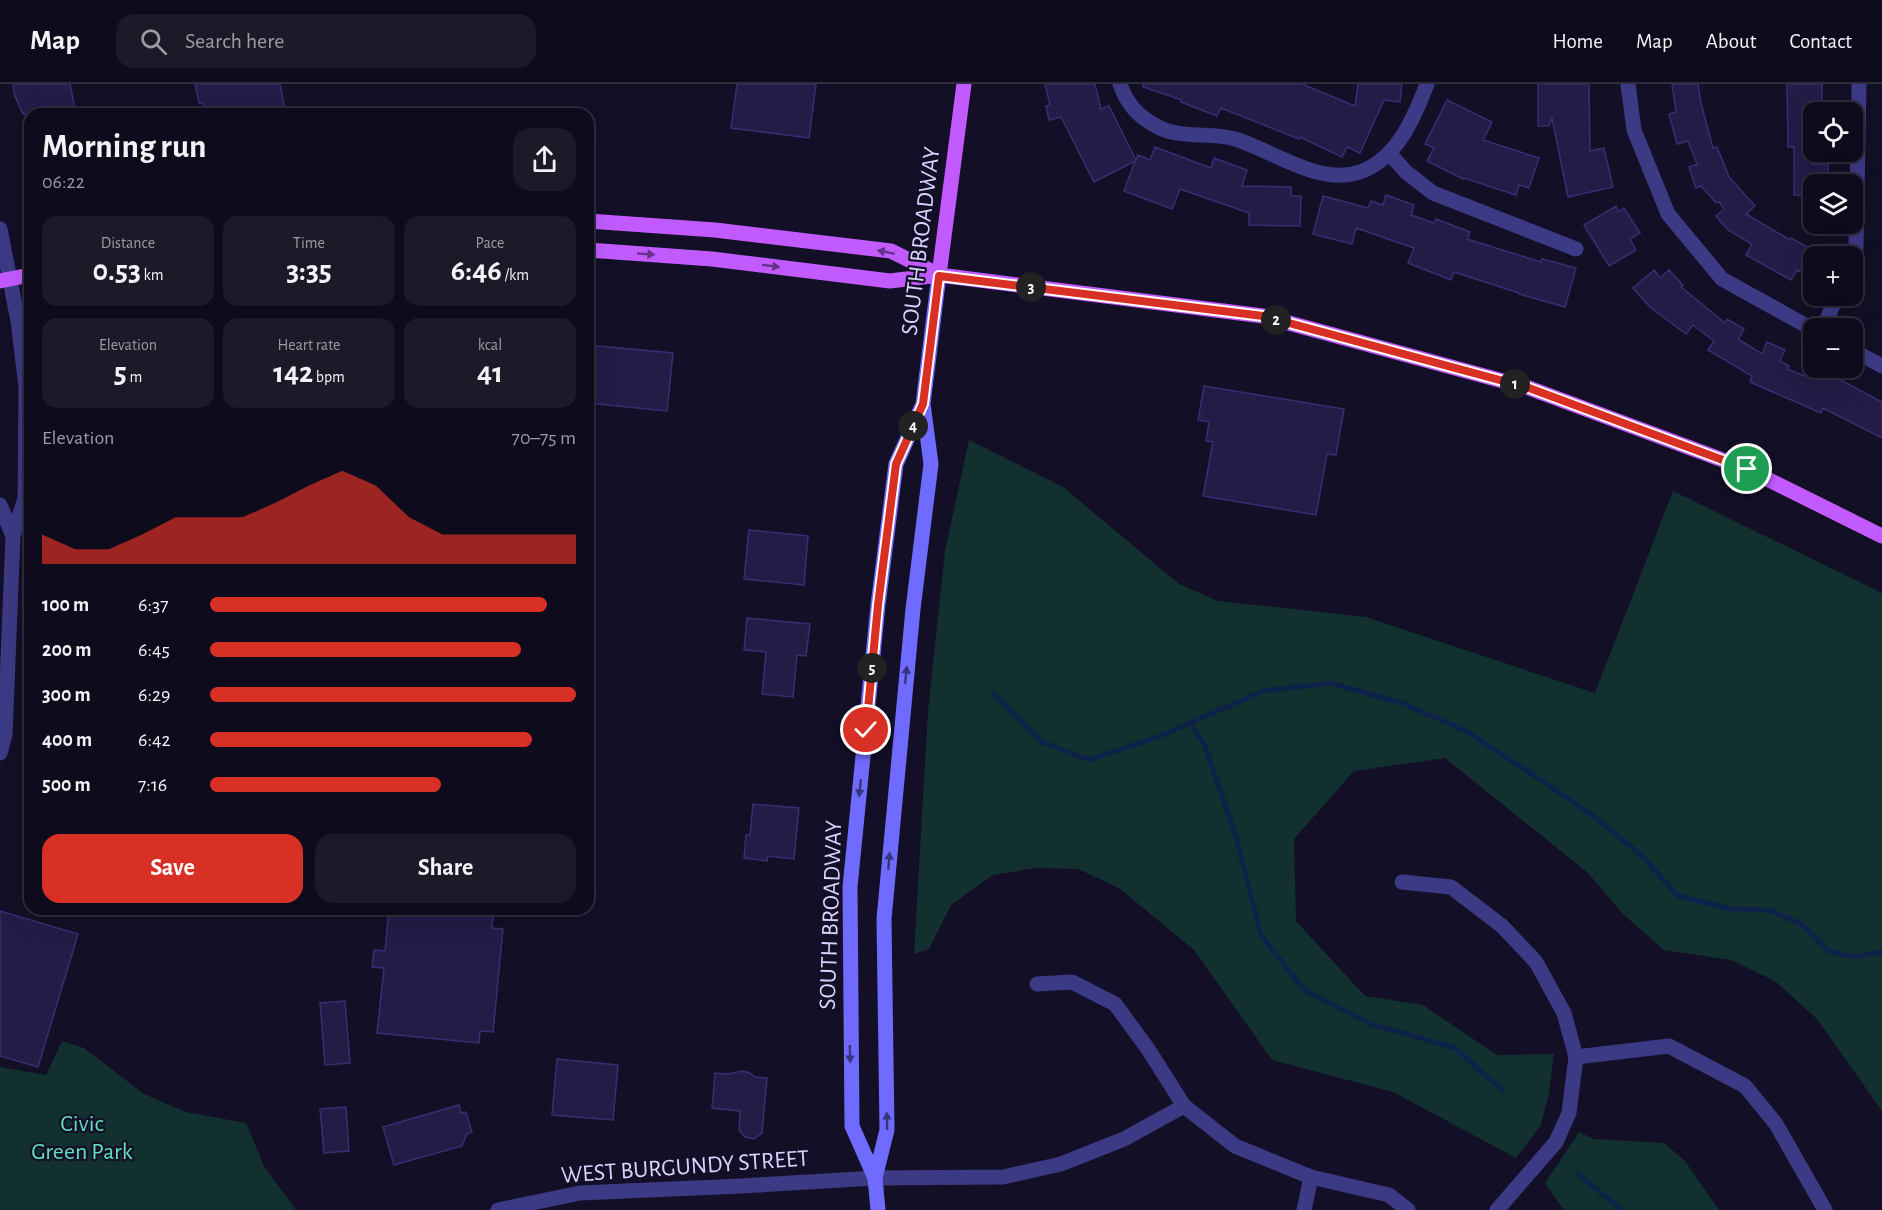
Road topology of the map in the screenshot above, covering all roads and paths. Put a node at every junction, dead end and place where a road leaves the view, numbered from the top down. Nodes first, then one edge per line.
1 (964, 84) edge
2 (1120, 84) edge
3 (1427, 84) edge
4 (1628, 84) edge
5 (1859, 84) edge
6 (1390, 154) junction
7 (594, 221) edge
8 (0, 229) edge
9 (1856, 246) edge
10 (1576, 249) dead end
11 (594, 250) edge
12 (24, 275) edge
13 (939, 276) junction
14 (5, 280) edge
15 (1803, 324) edge
16 (1863, 356) edge
17 (1882, 366) edge
18 (24, 370) edge
19 (923, 404) junction
20 (24, 501) edge
21 (0, 505) edge
22 (13, 536) junction
23 (1882, 536) edge
24 (0, 753) edge
25 (1402, 882) dead end
26 (1037, 984) dead end
27 (1576, 1057) junction
28 (1184, 1106) junction
29 (1311, 1177) junction
30 (875, 1178) junction
31 (498, 1210) edge
32 (878, 1210) edge
33 (1304, 1210) edge
34 (1408, 1210) edge
35 (1497, 1210) edge
36 (1825, 1210) edge

1 - 13 main road, SOUTH BROADWAY
2 - 6 street
3 - 6 street
4 - 15 street
5 - 9 street
6 - 10 street
13 -> 7 main road
8 - 14 street
11 -> 13 main road
12 - 14 main road
13 - 19 main road, SOUTH BROADWAY
13 - 23 main road
14 - 18 street
16 - 17 street
30 -> 19 main road, SOUTH BROADWAY
19 -> 30 main road, SOUTH BROADWAY
20 - 22 street
21 - 22 street
22 - 24 street
25 - 27 street
26 - 28 street
27 - 35 street
27 - 36 street
28 - 29 street
28 - 30 street, WEST BURGUNDY STREET
29 - 33 street
29 - 34 street
30 - 31 street, WEST BURGUNDY STREET
30 - 32 main road, SOUTH BROADWAY

